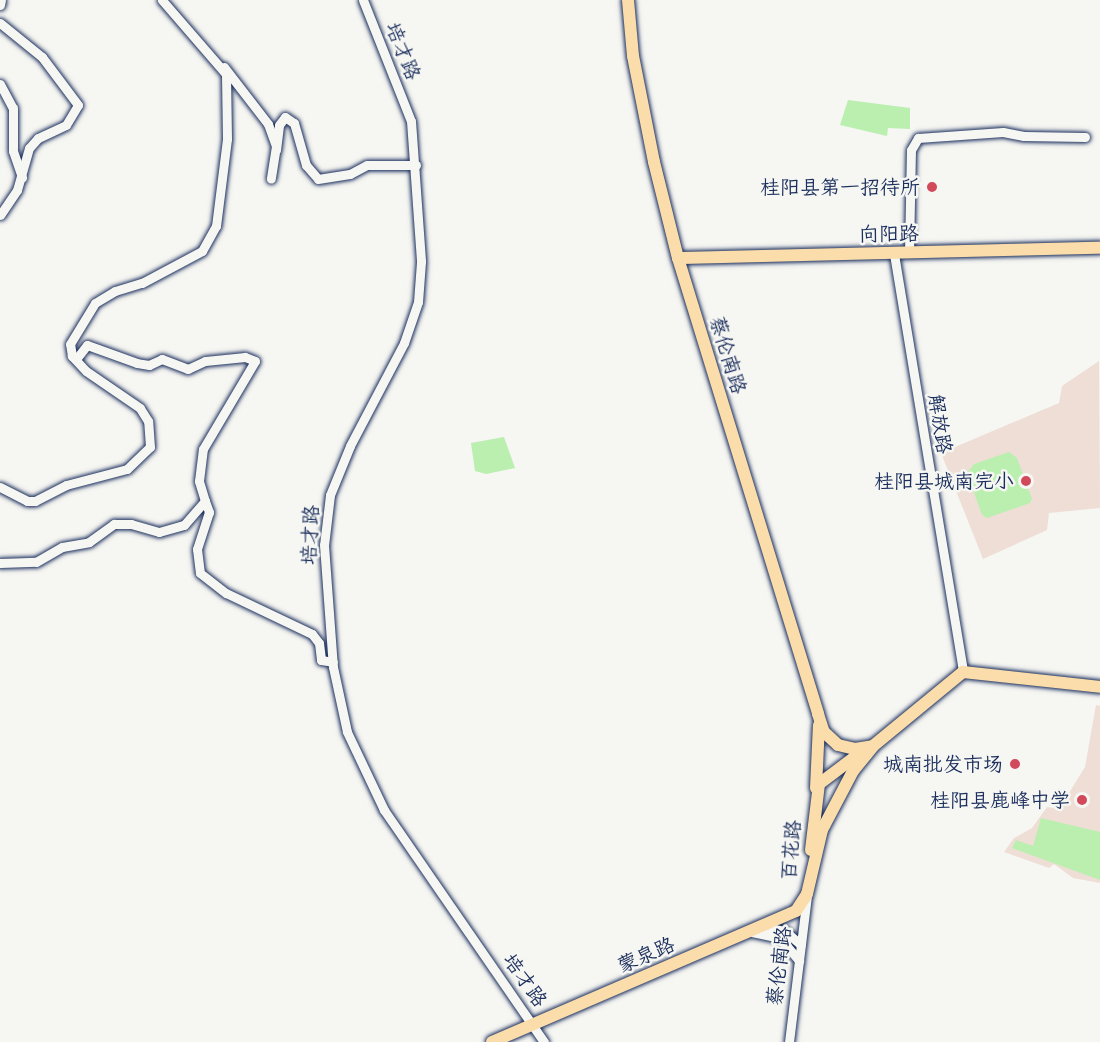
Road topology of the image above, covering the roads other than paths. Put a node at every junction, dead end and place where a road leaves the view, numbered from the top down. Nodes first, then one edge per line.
1 (2, 0) edge
2 (162, 0) edge
3 (363, 0) edge
4 (628, 0) edge
5 (0, 5) edge
6 (0, 23) edge
7 (220, 63) junction
8 (0, 84) edge
9 (1085, 137) dead end
10 (276, 150) junction
11 (416, 165) junction
12 (22, 177) junction
13 (271, 179) dead end
14 (0, 215) edge
15 (1100, 248) edge
16 (909, 253) junction
17 (894, 254) junction
18 (678, 258) junction
19 (76, 359) junction
20 (0, 487) edge
21 (205, 501) junction
22 (0, 563) edge
23 (333, 662) junction
24 (963, 672) junction
25 (1100, 687) edge
26 (818, 714) junction
27 (873, 746) junction
28 (815, 793) junction
29 (807, 894) junction
30 (758, 929) junction
31 (801, 945) junction
32 (799, 961) junction
33 (534, 1024) junction
34 (492, 1042) edge
35 (544, 1042) edge
36 (789, 1042) edge

1 - 5 street
2 - 7 street
3 - 11 street, 培才路
4 - 18 main road, 蔡伦南路
6 - 12 street
7 - 10 street
7 - 19 street
8 - 12 street
9 - 16 street
10 - 11 street
10 - 13 street
11 - 23 street, 培才路
12 - 14 street
15 - 16 main road, 向阳路
16 - 17 main road, 向阳路
17 - 18 main road, 向阳路
17 - 24 street, 解放路
18 - 26 main road, 蔡伦南路
19 - 20 street
19 - 21 street
21 - 22 street
21 - 23 street
23 - 33 street, 培才路
24 - 25 main road
24 - 27 main road, 百花路
26 - 27 main road, 蔡伦南路
26 - 28 main road, 蔡伦南路
27 - 28 main road, 百花路
27 - 29 main road, 百花路
28 - 29 main road, 百花路
29 - 30 main road, 蒙泉路
29 - 31 street, 蔡伦南路
30 - 31 street
30 - 32 street
30 - 33 main road, 蒙泉路
31 - 32 street, 蔡伦南路
32 - 36 street, 蔡伦南路
33 - 34 main road, 蒙泉路
33 - 35 street, 培才路

